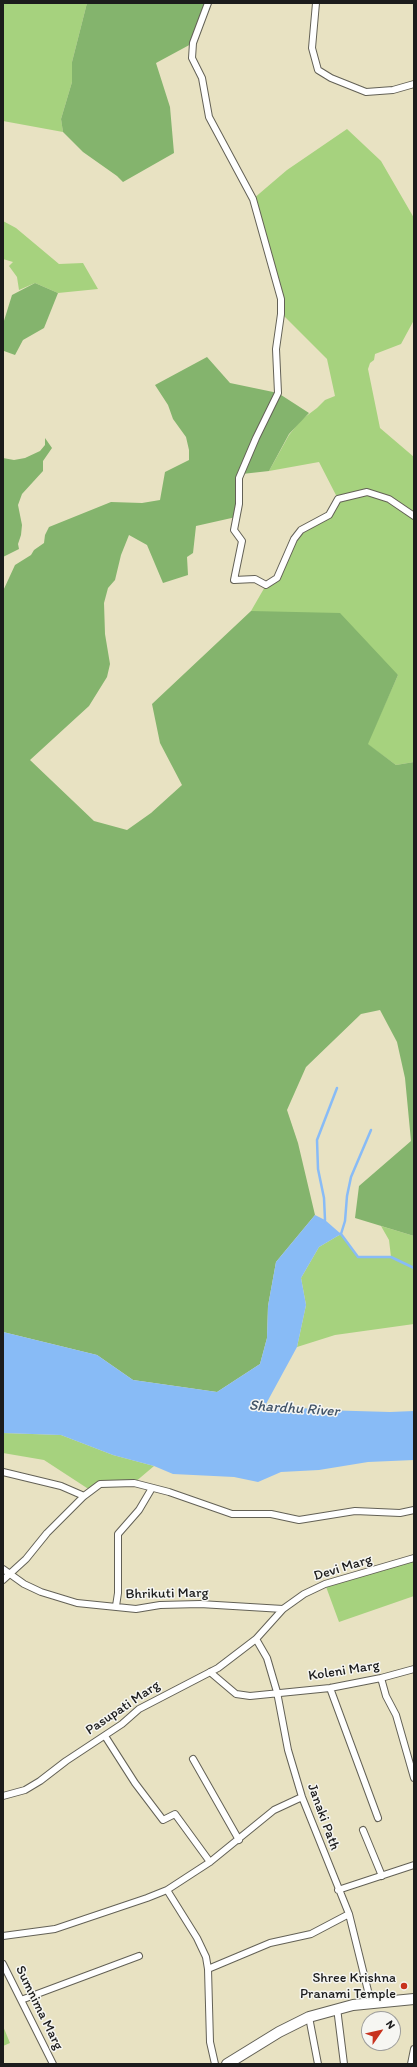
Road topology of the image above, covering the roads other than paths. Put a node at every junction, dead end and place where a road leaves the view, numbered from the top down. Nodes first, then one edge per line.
1 (208, 3) edge
2 (316, 3) edge
3 (414, 84) edge
4 (414, 516) edge
5 (3, 1472) edge
6 (152, 1488) junction
7 (84, 1496) junction
8 (414, 1510) edge
9 (414, 1558) edge
10 (3, 1569) edge
11 (9, 1574) junction
12 (3, 1580) edge
13 (116, 1606) junction
14 (283, 1609) junction
15 (256, 1639) junction
16 (414, 1669) edge
17 (210, 1672) junction
18 (381, 1678) junction
19 (330, 1688) junction
20 (277, 1692) junction
21 (106, 1736) junction
22 (193, 1759) dead end
23 (414, 1778) edge
24 (3, 1796) edge
25 (302, 1797) junction
26 (378, 1818) dead end
27 (363, 1830) dead end
28 (239, 1840) junction
29 (210, 1862) junction
30 (414, 1865) edge
31 (382, 1876) junction
32 (167, 1890) junction
33 (338, 1890) junction
34 (348, 1914) junction
35 (3, 1936) edge
36 (139, 1956) dead end
37 (3, 1964) edge
38 (208, 1969) junction
39 (414, 1999) edge
40 (21, 2000) junction
41 (371, 2003) junction
42 (337, 2008) junction
43 (310, 2017) junction
44 (414, 2049) edge
45 (52, 2064) edge
46 (215, 2064) edge
47 (227, 2064) edge
48 (318, 2064) edge
49 (344, 2064) edge
50 (411, 2064) edge

1 - 4 street
2 - 3 street
5 - 7 street
6 - 7 street
6 - 8 street
6 - 13 street
7 - 11 street
9 - 14 street, Devi Marg
10 - 11 street, Bhrikuti Marg
11 - 12 street
11 - 13 street, Bhrikuti Marg
13 - 14 street, Bhrikuti Marg
14 - 15 street, Devi Marg
15 - 17 street, Pasupati Marg
15 - 20 street, Janaki Path
16 - 18 street, Koleni Marg
17 - 20 street, Koleni Marg
17 - 21 street, Pasupati Marg
18 - 19 street, Koleni Marg
18 - 23 street
19 - 20 street, Koleni Marg
19 - 26 street
20 - 25 street, Janaki Path
21 - 24 street, Pasupati Marg
21 - 29 street
22 - 28 street
25 - 28 street
25 - 33 street, Janaki Path
27 - 31 street
28 - 29 street
29 - 32 street
30 - 31 street
31 - 33 street
32 - 35 street
32 - 38 street
33 - 34 street, Janaki Path
34 - 38 street
34 - 41 street, Janaki Path
36 - 40 street
37 - 40 street, Sumnima Marg
38 - 46 street
39 - 41 main road
40 - 45 street, Sumnima Marg
41 - 42 main road
42 - 43 main road
42 - 49 street
43 - 47 main road
43 - 48 street
44 - 50 street

